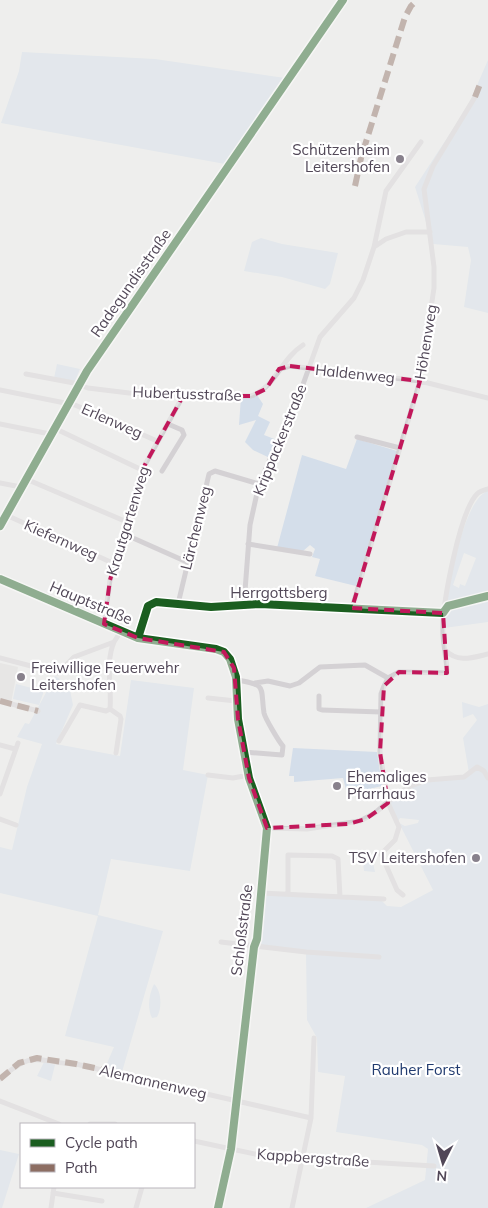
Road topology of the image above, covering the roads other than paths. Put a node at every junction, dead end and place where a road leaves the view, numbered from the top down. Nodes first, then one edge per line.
1 (343, 0) edge
2 (475, 97) dead end
3 (421, 142) dead end
4 (430, 232) junction
5 (374, 247) junction
6 (303, 345) dead end
7 (279, 369) junction
8 (309, 369) junction
9 (26, 374) dead end
10 (420, 381) junction
11 (79, 384) junction
12 (0, 390) edge
13 (182, 396) junction
14 (488, 398) edge
15 (68, 404) junction
16 (0, 424) edge
17 (168, 424) junction
18 (52, 431) junction
19 (357, 437) dead end
20 (157, 441) junction
21 (400, 448) junction
22 (142, 470) junction
23 (162, 471) dead end
24 (26, 479) junction
25 (0, 483) edge
26 (260, 484) junction
27 (21, 487) junction
28 (488, 489) edge
29 (6, 516) junction
30 (127, 522) junction
31 (0, 526) edge
32 (124, 534) junction
33 (248, 544) junction
34 (310, 554) dead end
35 (187, 562) junction
36 (115, 564) junction
37 (0, 579) edge
38 (178, 604) junction
39 (244, 604) junction
40 (352, 608) junction
41 (443, 613) junction
42 (104, 624) junction
43 (121, 631) junction
44 (138, 638) junction
45 (114, 642) junction
46 (444, 650) junction
47 (488, 654) edge
48 (0, 658) edge
49 (230, 659) joint
50 (388, 678) junction
51 (237, 680) junction
52 (255, 683) junction
53 (319, 696) dead end
54 (208, 698) dead end
55 (0, 701) edge
56 (236, 701) junction
57 (110, 709) junction
58 (38, 711) dead end
59 (381, 712) junction
60 (59, 741) dead end
61 (18, 743) dead end
62 (0, 745) edge
63 (15, 749) junction
64 (244, 752) junction
65 (116, 753) dead end
66 (249, 775) junction
67 (208, 776) dead end
68 (488, 778) edge
69 (0, 794) edge
70 (388, 802) junction
71 (0, 819) edge
72 (16, 826) dead end
73 (267, 828) junction
74 (261, 893) junction
75 (288, 894) junction
76 (402, 895) dead end
77 (340, 897) junction
78 (384, 899) dead end
79 (220, 942) dead end
80 (254, 947) junction
81 (377, 958) dead end
82 (314, 1038) dead end
83 (0, 1079) edge
84 (0, 1101) edge
85 (236, 1102) junction
86 (311, 1118) junction
87 (56, 1123) edge
88 (195, 1141) edge
89 (231, 1150) junction
90 (303, 1157) junction
91 (434, 1166) dead end
92 (142, 1188) edge
93 (53, 1190) edge
94 (102, 1201) dead end
95 (52, 1208) edge
96 (136, 1208) edge
97 (218, 1208) edge
98 (292, 1208) edge

1 - 11 street, Radegundisstraße
2 - 4 street, Höhenweg
3 - 5 street
4 - 5 street
4 - 10 street, Höhenweg
5 - 8 street, Krippackerstraße
6 - 7 street, Hubertusstraße
7 - 8 street, Haldenweg
7 - 13 street, Hubertusstraße
8 - 10 street, Haldenweg
8 - 26 street, Krippackerstraße
9 - 11 street
10 - 14 street, Haldenweg
10 - 21 street, Höhenweg
11 - 13 street, Hubertusstraße
11 - 15 street, Radegundisstraße
12 - 15 street, Erlenweg
13 - 17 street, Krautgartenweg
15 - 18 street, Radegundisstraße
15 - 20 street, Erlenweg
16 - 18 street
17 - 20 street, Krautgartenweg
17 - 23 street
18 - 22 street
18 - 24 street, Radegundisstraße
19 - 21 street
20 - 22 street, Krautgartenweg
21 - 40 street, Höhenweg
22 - 30 street, Krautgartenweg
24 - 27 street, Radegundisstraße
24 - 30 street
25 - 27 street
26 - 33 street, Krippackerstraße
26 - 35 street, Lärchenweg
27 - 29 street, Radegundisstraße
28 - 41 street
29 - 31 street, Radegundisstraße
29 - 36 street, Kiefernweg
30 - 32 street, Krautgartenweg
32 - 35 street
32 - 36 street, Krautgartenweg
33 - 34 street
33 - 39 street, Krippackerstraße
35 - 38 street, Lärchenweg
36 - 42 street, Krautgartenweg
37 - 42 street, Hauptstraße
38 - 39 street, Herrgottsberg
38 - 44 street, Herrgottsberg
39 - 40 street, Herrgottsberg
40 - 41 street, Herrgottsberg
41 - 46 street
42 - 43 street, Hauptstraße
43 - 44 street, Hauptstraße
43 - 45 street
44 - 49 street, Hauptstraße
45 - 48 street
45 - 57 street
46 - 47 street
46 - 50 street
49 - 51 street, Schloßstraße
50 - 52 street
50 - 59 street
51 - 52 street
51 - 56 street, Schloßstraße
52 - 64 street
53 - 59 street
54 - 56 street
55 - 58 street
56 - 64 street, Schloßstraße
57 - 60 street
57 - 65 street
59 - 70 street
61 - 63 street
62 - 63 street
63 - 69 street
64 - 66 street, Schloßstraße
66 - 67 street
66 - 73 street, Schloßstraße
68 - 70 street
70 - 73 street
70 - 76 street
71 - 72 street
73 - 74 street, Schloßstraße
74 - 75 street
74 - 80 street, Schloßstraße
75 - 77 street
75 - 77 street
77 - 78 street
79 - 80 street
80 - 81 street
80 - 85 street, Schloßstraße
82 - 86 street
83 - 85 street, Alemannenweg
84 - 87 street
85 - 86 street, Alemannenweg
85 - 89 street, Schloßstraße
86 - 90 street
88 - 89 street, Kappbergstraße
89 - 90 street, Kappbergstraße
89 - 97 street, Schloßstraße
90 - 91 street, Kappbergstraße
90 - 98 street
92 - 96 street
93 - 94 street
93 - 95 street

